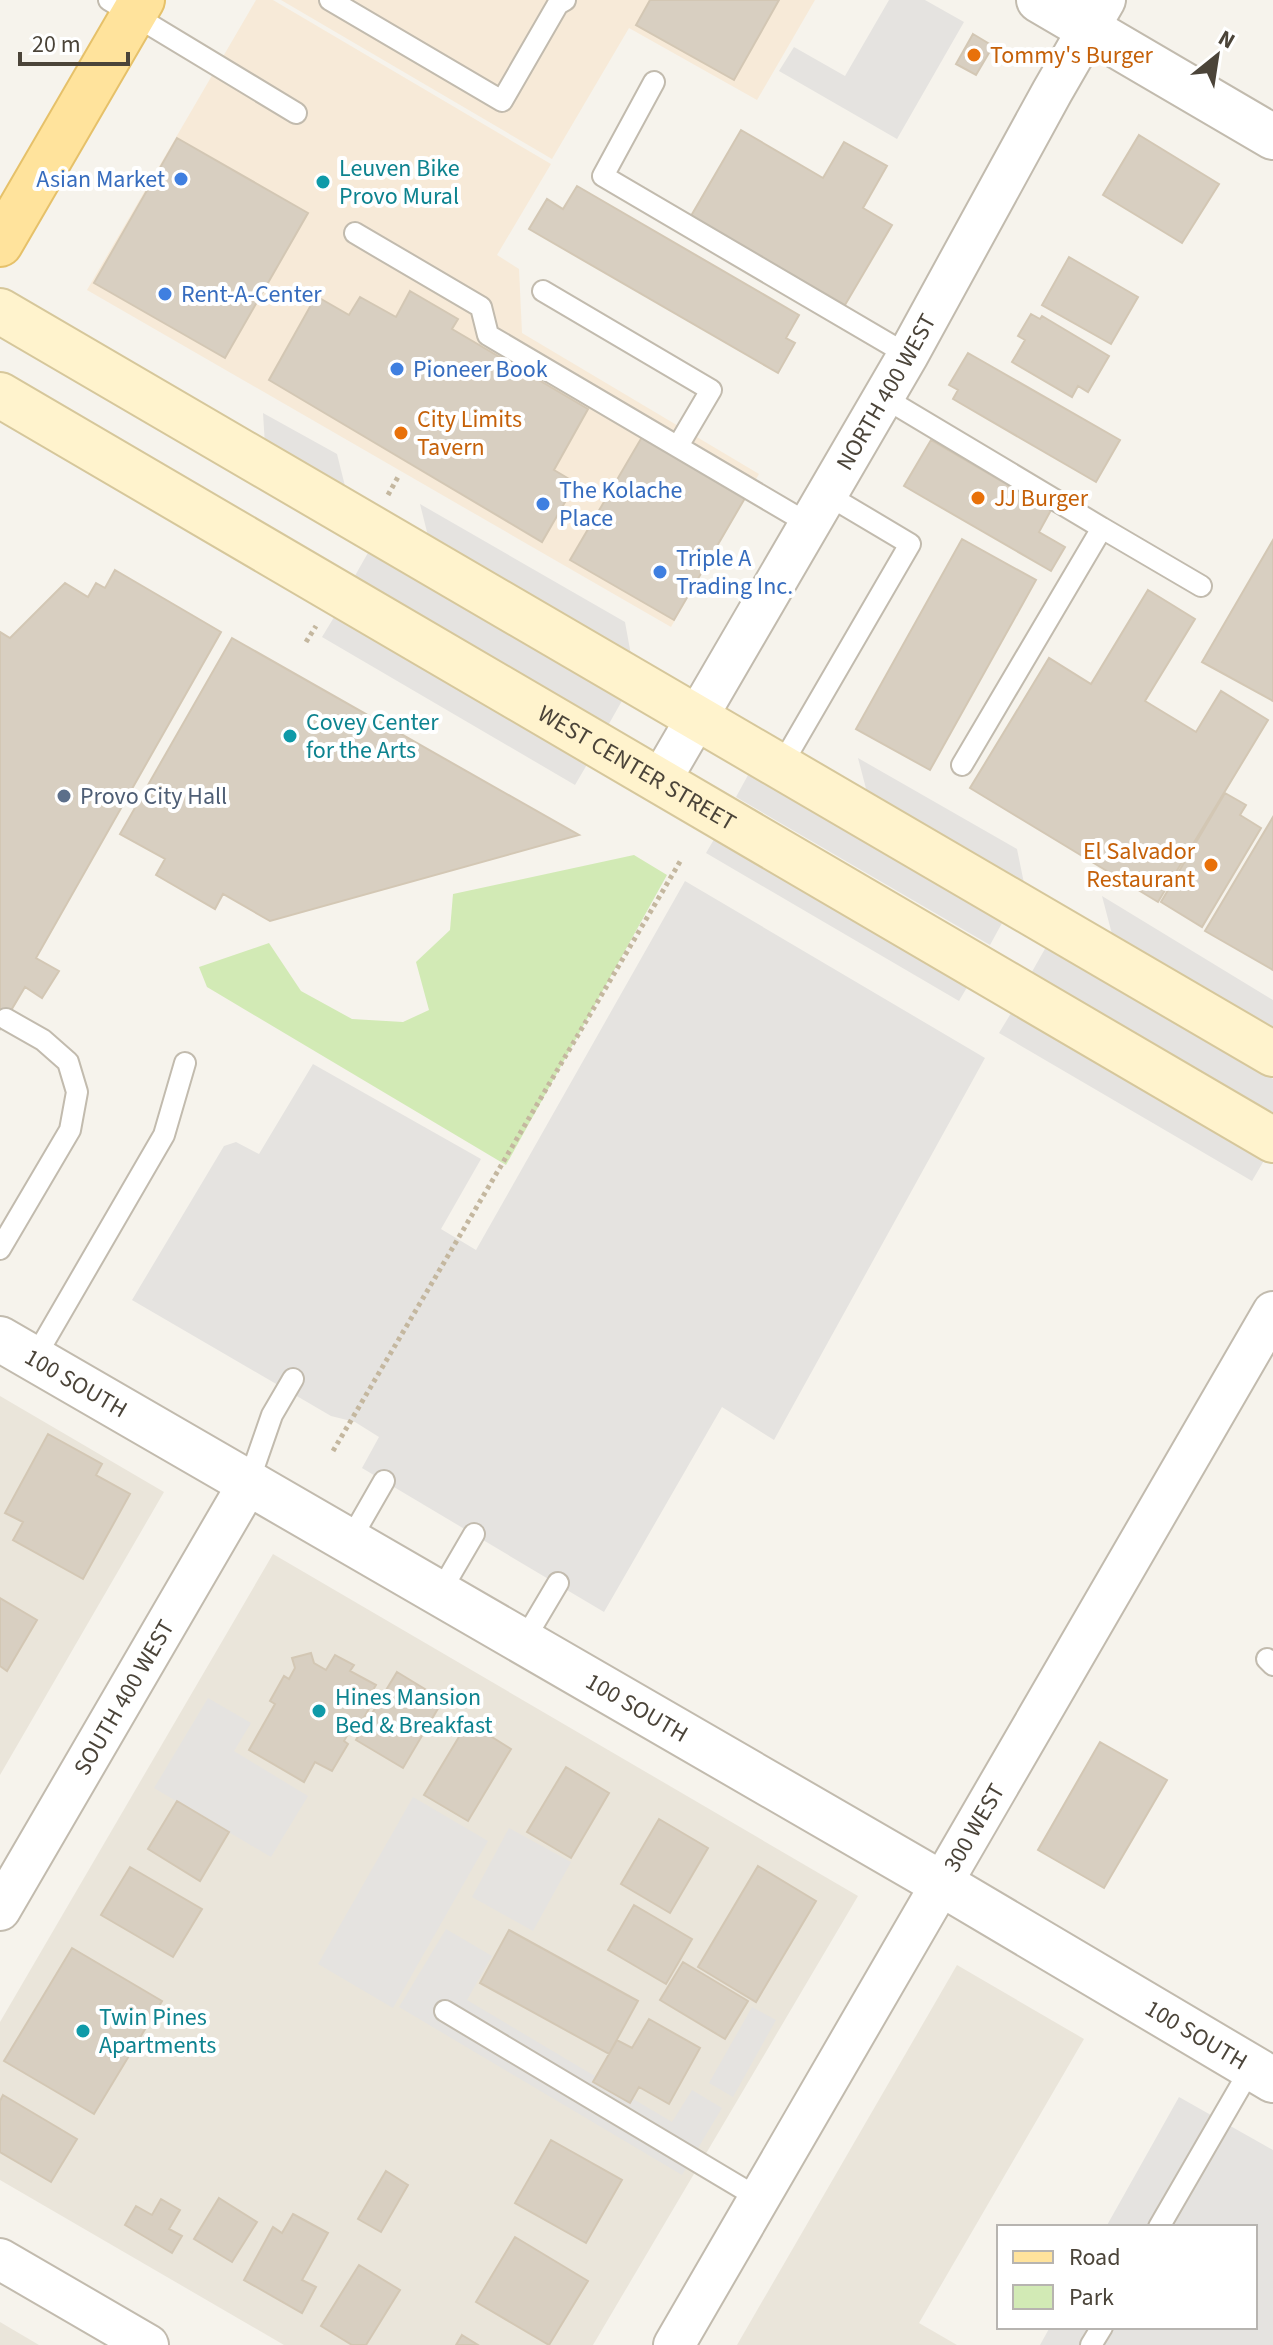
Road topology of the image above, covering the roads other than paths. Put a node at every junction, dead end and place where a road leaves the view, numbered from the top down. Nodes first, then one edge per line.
1 (330, 0) edge
2 (1039, 0) edge
3 (558, 1) edge
4 (129, 5) edge
5 (1097, 14) edge
6 (654, 82) dead end
7 (296, 113) dead end
8 (1273, 137) edge
9 (355, 233) dead end
10 (0, 244) edge
11 (543, 291) dead end
12 (0, 311) edge
13 (908, 355) junction
14 (0, 395) edge
15 (883, 397) junction
16 (678, 446) junction
17 (818, 509) junction
18 (1102, 528) junction
19 (1201, 586) dead end
20 (696, 717) junction
21 (962, 765) dead end
22 (781, 766) junction
23 (660, 781) junction
24 (6, 1019) dead end
25 (1273, 1054) edge
26 (185, 1063) dead end
27 (1273, 1140) edge
28 (0, 1249) edge
29 (1273, 1312) edge
30 (17, 1349) edge
31 (293, 1379) dead end
32 (384, 1481) dead end
33 (248, 1484) junction
34 (474, 1534) dead end
35 (349, 1542) junction
36 (558, 1583) dead end
37 (439, 1594) junction
38 (523, 1642) junction
39 (942, 1884) junction
40 (0, 1910) edge
41 (445, 2011) dead end
42 (1262, 2074) edge
43 (760, 2199) junction
44 (1160, 2225) edge
45 (0, 2259) edge
46 (148, 2345) edge
47 (674, 2345) edge

1 - 3 lane
2 - 5 street
4 - 7 lane
4 - 10 main road
5 - 8 street
5 - 13 street, NORTH 400 WEST
6 - 13 lane
9 - 16 lane
11 - 16 lane
12 - 20 main road
13 - 15 street, NORTH 400 WEST
14 - 23 main road, WEST CENTER STREET
15 - 17 street, NORTH 400 WEST
15 - 18 lane
16 - 17 lane
17 - 20 street, NORTH 400 WEST
17 - 22 lane
18 - 19 lane
18 - 21 lane
20 - 22 main road
20 - 23 street, NORTH 400 WEST
22 - 25 main road
23 - 27 main road, WEST CENTER STREET
24 - 28 lane
26 - 30 lane
29 - 39 street, 300 WEST
30 - 33 street, 100 SOUTH
31 - 33 lane
32 - 35 lane
33 - 35 street, 100 SOUTH
33 - 40 street, SOUTH 400 WEST
34 - 37 lane
35 - 37 street, 100 SOUTH
36 - 38 lane
37 - 38 street, 100 SOUTH
38 - 39 street, 100 SOUTH
39 - 42 street, 100 SOUTH
39 - 43 street, 300 WEST
41 - 43 lane
42 - 44 lane
43 - 47 street, 300 WEST
45 - 46 street

